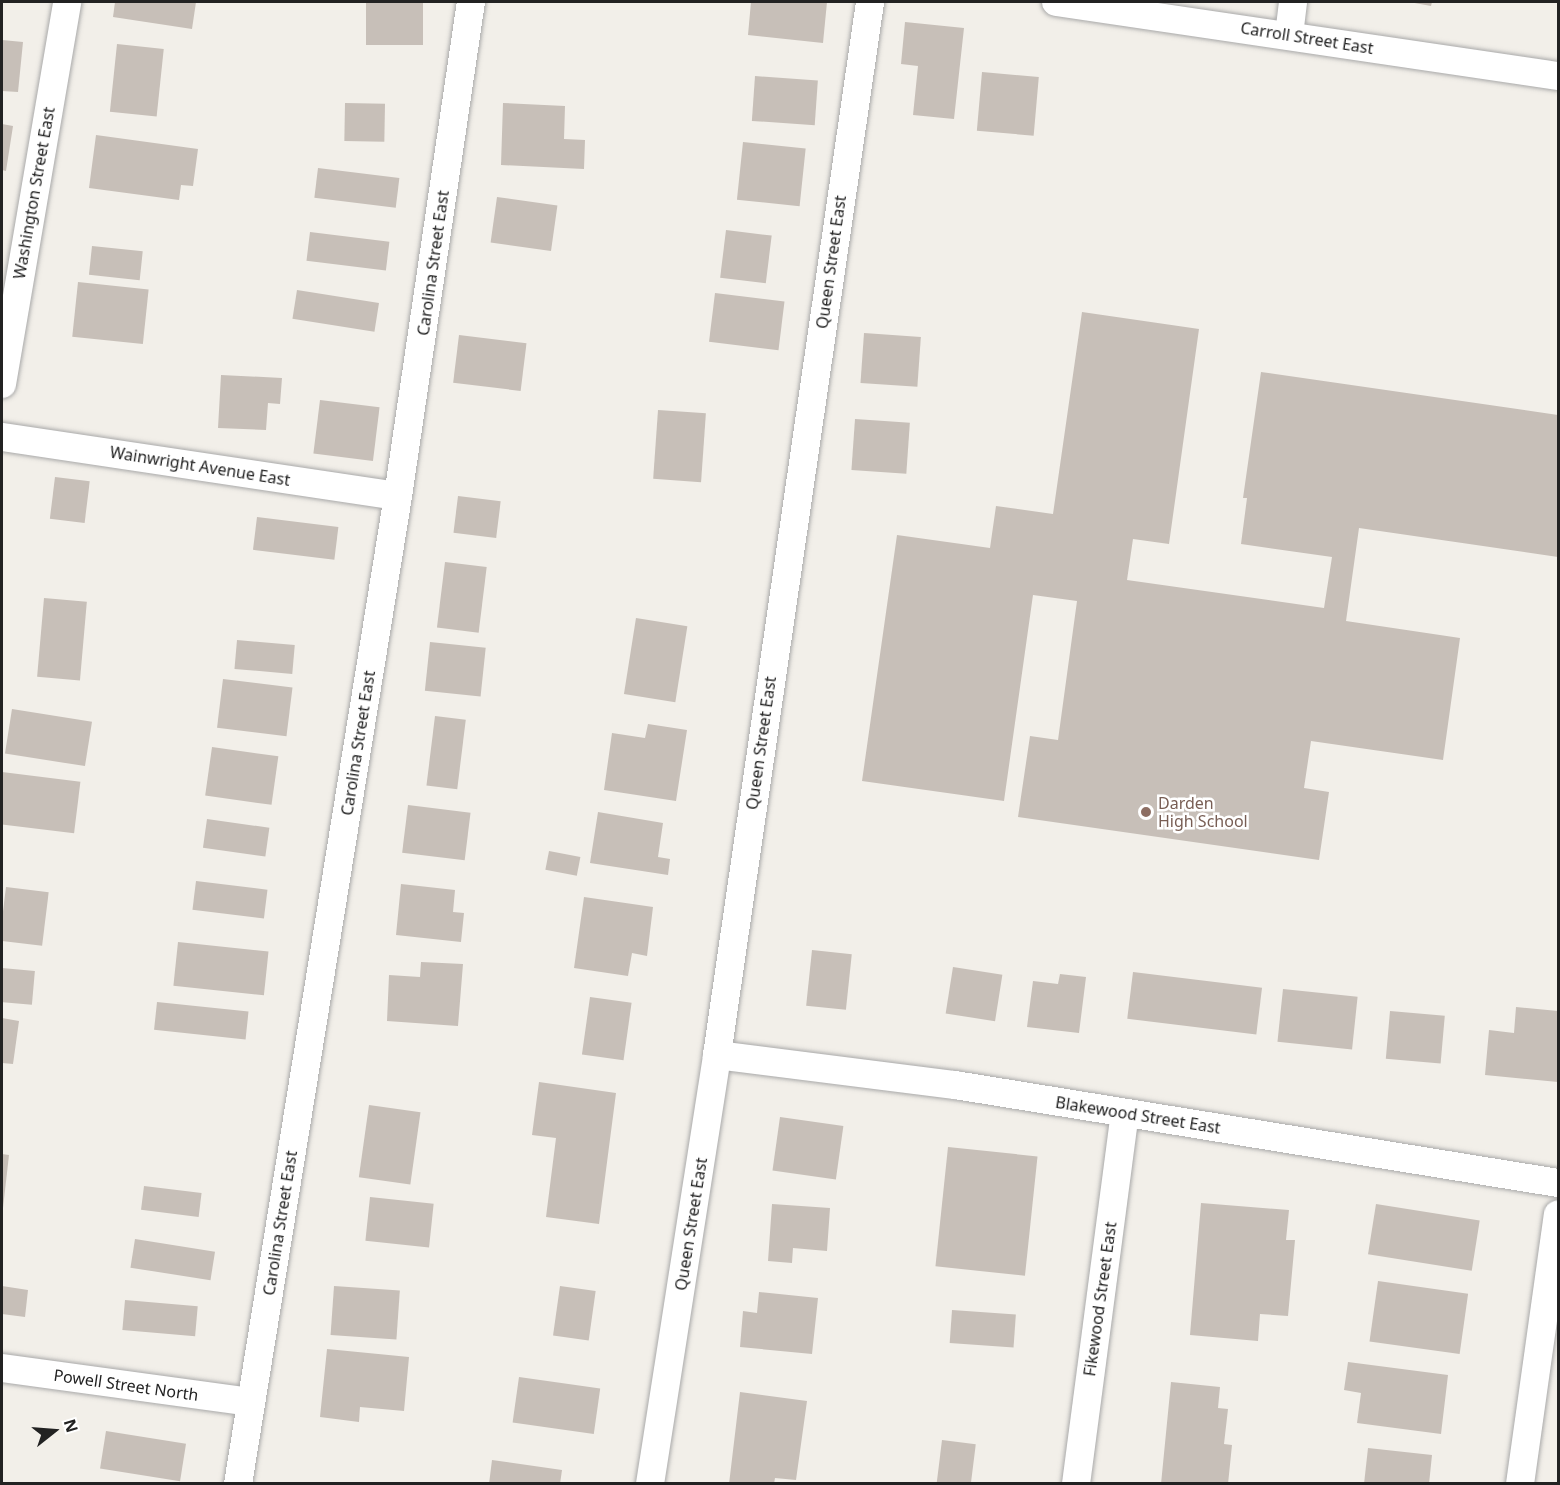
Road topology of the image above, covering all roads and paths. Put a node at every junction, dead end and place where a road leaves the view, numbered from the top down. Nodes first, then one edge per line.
1 (67, 2) edge
2 (471, 2) edge
3 (870, 2) edge
4 (1056, 2) edge
5 (1293, 2) edge
6 (1289, 35) junction
7 (1558, 76) edge
8 (2, 384) edge
9 (2, 437) edge
10 (398, 496) junction
11 (717, 1055) junction
12 (1125, 1114) junction
13 (1558, 1183) edge
14 (1558, 1215) edge
15 (2, 1368) edge
16 (250, 1402) junction
17 (238, 1484) edge
18 (650, 1484) edge
19 (1076, 1484) edge
20 (1520, 1484) edge

1 - 8 street, Washington Street East
2 - 10 street, Carolina Street East
3 - 11 street, Queen Street East
4 - 6 street, Carroll Street East
5 - 6 street
6 - 7 street, Carroll Street East
9 - 10 street, Wainwright Avenue East
10 - 16 street, Carolina Street East
11 - 12 street, Blakewood Street East
11 - 18 street, Queen Street East
12 - 13 street, Blakewood Street East
12 - 19 street, Fikewood Street East
14 - 20 street
15 - 16 street, Powell Street North
16 - 17 street, Carolina Street East

